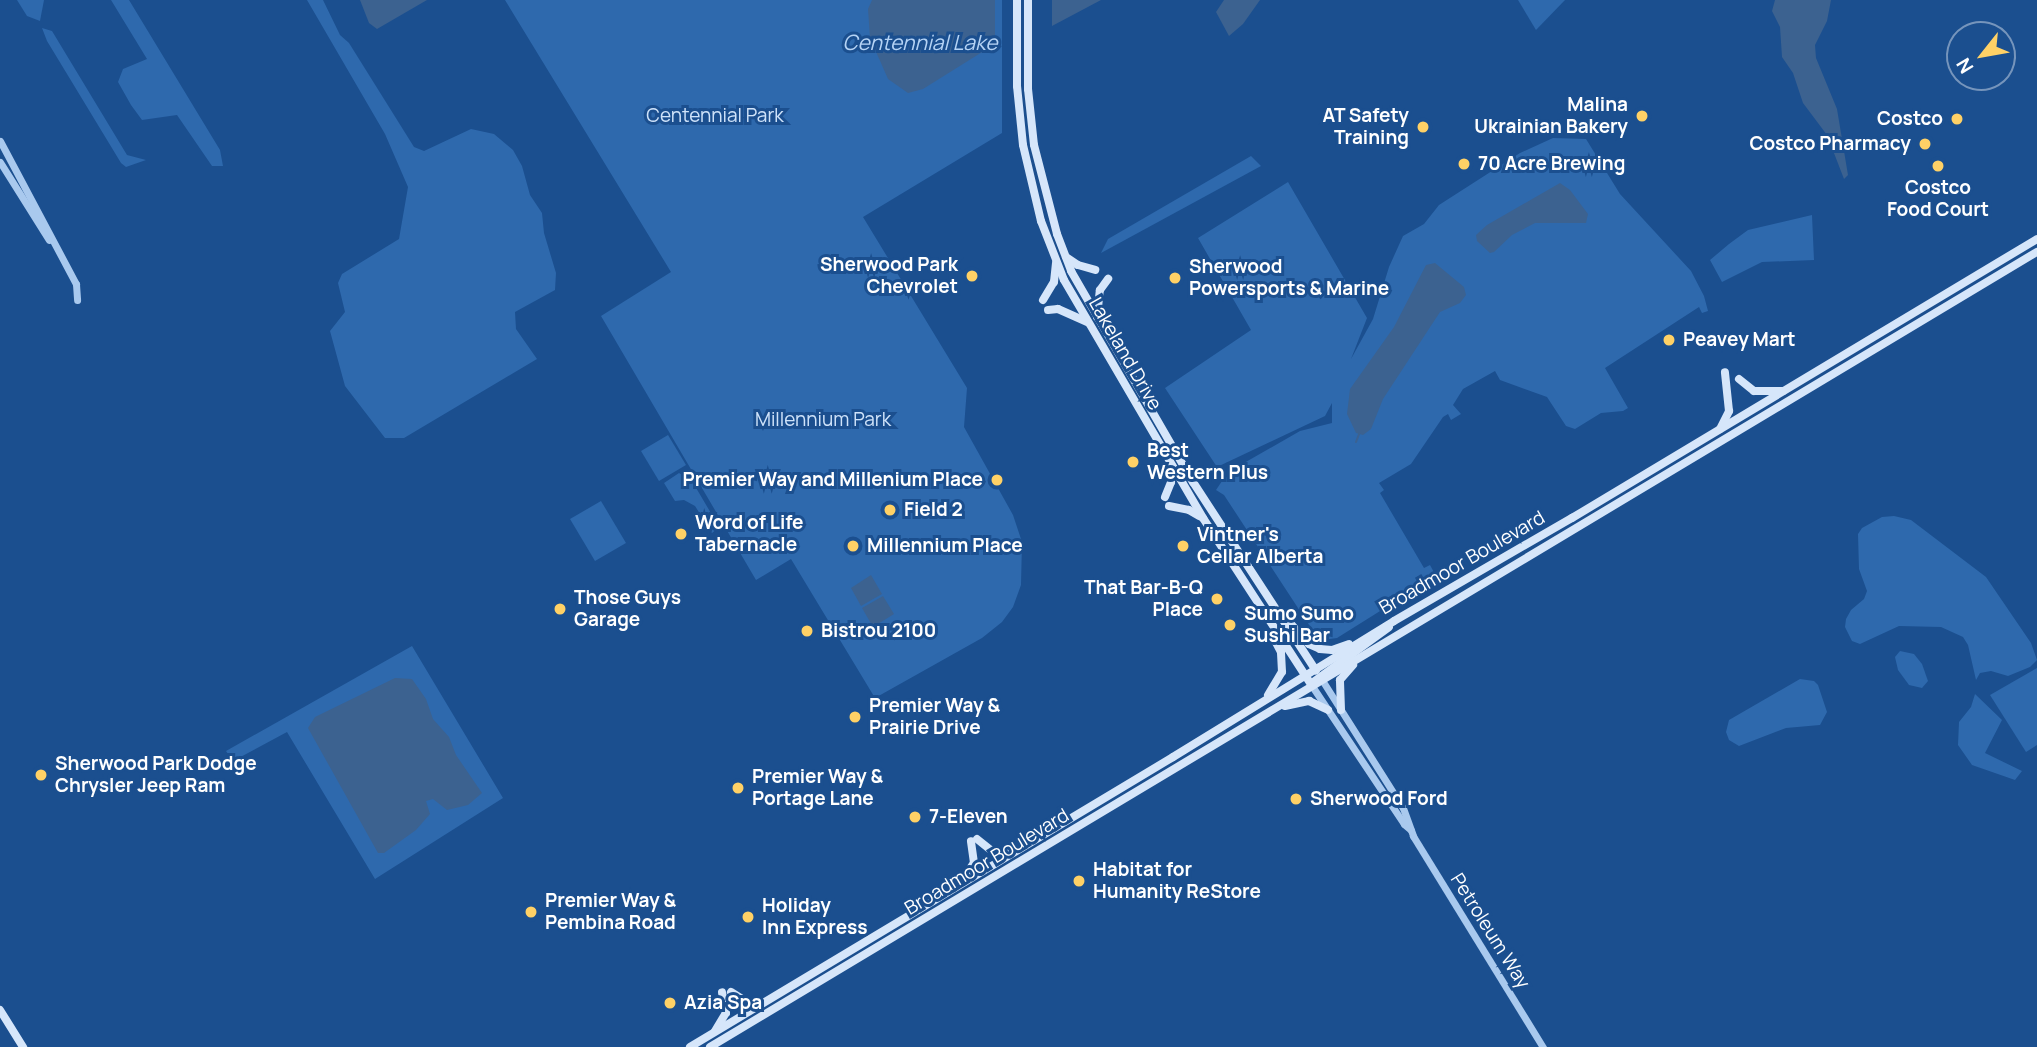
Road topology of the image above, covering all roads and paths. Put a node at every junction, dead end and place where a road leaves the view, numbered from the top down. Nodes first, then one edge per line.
1 (1017, 0) edge
2 (1028, 0) edge
3 (0, 141) edge
4 (0, 162) edge
5 (2037, 239) edge
6 (2037, 252) edge
7 (60, 255) junction
8 (1066, 257) junction
9 (1056, 260) junction
10 (1095, 270) dead end
11 (1108, 279) dead end
12 (77, 300) dead end
13 (1043, 300) dead end
14 (1048, 310) dead end
15 (1097, 317) junction
16 (1087, 322) junction
17 (1725, 372) dead end
18 (1739, 379) dead end
19 (1783, 391) junction
20 (1719, 430) junction
21 (1171, 464) junction
22 (1202, 518) junction
23 (1254, 578) junction
24 (1258, 606) junction
25 (1394, 621) junction
26 (1359, 642) junction
27 (1360, 658) junction
28 (1319, 675) junction
29 (1304, 676) junction
30 (1312, 686) junction
31 (1267, 698) junction
32 (1341, 709) junction
33 (1272, 710) junction
34 (1328, 710) junction
35 (1411, 831) junction
36 (1019, 849) junction
37 (958, 886) junction
38 (766, 1002) junction
39 (0, 1010) edge
40 (715, 1032) junction
41 (23, 1047) edge
42 (690, 1047) edge
43 (710, 1047) edge
44 (1544, 1047) edge

1 - 9 main road, Lakeland Drive
2 - 8 main road, Lakeland Drive
3 - 7 street
4 - 7 street
5 - 19 main road, Broadmoor Boulevard
6 - 27 main road, Broadmoor Boulevard
7 - 12 street
8 - 10 main road
8 - 15 main road, Lakeland Drive
9 - 13 main road
9 - 16 main road, Lakeland Drive
11 - 15 main road
14 - 16 main road
15 - 23 main road, Lakeland Drive
16 - 21 main road, Lakeland Drive
17 - 20 main road
18 - 19 main road
19 - 20 main road, Broadmoor Boulevard
20 - 25 main road, Broadmoor Boulevard
21 - 22 main road, Lakeland Drive
21 - 22 main road
22 - 24 main road, Lakeland Drive
23 - 26 main road
23 - 28 main road, Lakeland Drive
24 - 29 main road, Lakeland Drive
24 - 31 main road
25 - 26 main road, Broadmoor Boulevard
25 - 28 main road
26 - 28 main road, Broadmoor Boulevard
27 - 28 main road, Broadmoor Boulevard
27 - 32 main road
28 - 29 main road, Broadmoor Boulevard
28 - 30 main road, Broadmoor Boulevard
28 - 32 street, Petroleum Way
29 - 30 main road, Lakeland Drive
29 - 31 main road, Broadmoor Boulevard
30 - 33 main road, Broadmoor Boulevard
30 - 34 street, Petroleum Way
31 - 36 main road, Broadmoor Boulevard
32 - 35 street, Petroleum Way
33 - 34 main road
33 - 43 main road, Broadmoor Boulevard
34 - 35 street, Petroleum Way
35 - 44 street, Petroleum Way
36 - 37 main road, Broadmoor Boulevard
36 - 37 main road
37 - 38 main road, Broadmoor Boulevard
38 - 40 main road, Broadmoor Boulevard
38 - 40 main road
39 - 41 main road
40 - 42 main road, Broadmoor Boulevard

